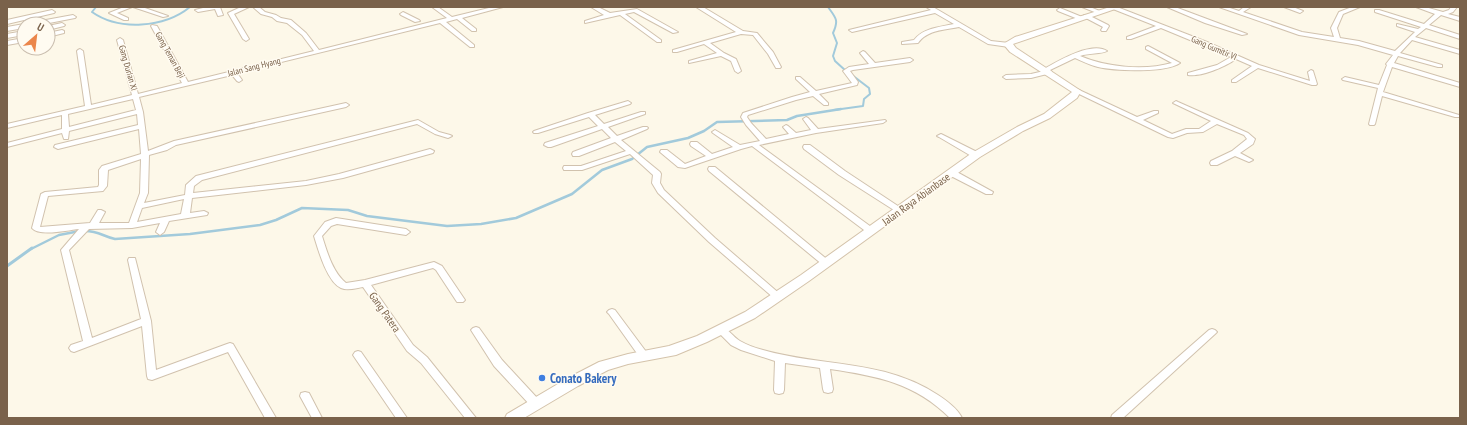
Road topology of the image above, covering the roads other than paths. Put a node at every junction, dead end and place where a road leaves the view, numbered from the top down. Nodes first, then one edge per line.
1 (129, 7) edge
2 (136, 7) edge
3 (246, 7) edge
4 (256, 7) edge
5 (434, 7) edge
6 (500, 7) edge
7 (594, 7) edge
8 (699, 7) edge
9 (929, 7) edge
10 (1086, 7) edge
11 (1116, 7) edge
12 (1170, 7) edge
13 (1222, 7) edge
14 (1248, 7) edge
15 (1287, 7) edge
16 (1357, 7) edge
17 (1419, 7) edge
18 (1454, 7) edge
19 (198, 10) dead end
20 (1060, 10) dead end
21 (936, 11) junction
22 (1300, 11) dead end
23 (1377, 11) dead end
24 (52, 12) dead end
25 (1099, 12) junction
26 (621, 13) junction
27 (1239, 13) junction
28 (402, 14) dead end
29 (1442, 14) junction
30 (220, 15) dead end
31 (609, 15) junction
32 (165, 16) dead end
33 (73, 17) dead end
34 (458, 17) junction
35 (1083, 17) junction
36 (126, 19) dead end
37 (451, 19) junction
38 (1460, 19) edge
39 (56, 20) edge
40 (417, 21) dead end
41 (442, 21) junction
42 (7, 22) edge
43 (587, 22) dead end
44 (62, 25) dead end
45 (960, 25) junction
46 (1399, 25) dead end
47 (56, 26) edge
48 (154, 26) dead end
49 (1160, 26) junction
50 (1425, 26) junction
51 (474, 30) dead end
52 (852, 30) dead end
53 (1104, 30) dead end
54 (1419, 31) junction
55 (62, 32) dead end
56 (675, 32) dead end
57 (741, 32) junction
58 (56, 33) edge
59 (1244, 34) dead end
60 (1460, 37) edge
61 (246, 38) dead end
62 (1128, 38) dead end
63 (1411, 38) junction
64 (1337, 39) junction
65 (120, 40) dead end
66 (1211, 40) dead end
67 (659, 41) dead end
68 (705, 42) junction
69 (904, 43) dead end
70 (1205, 43) junction
71 (1009, 45) junction
72 (472, 46) dead end
73 (1148, 48) dead end
74 (80, 51) dead end
75 (317, 51) junction
76 (675, 51) dead end
77 (1104, 51) dead end
78 (1460, 52) edge
79 (863, 53) dead end
80 (1397, 53) junction
81 (722, 54) junction
82 (1076, 56) junction
83 (1235, 57) junction
84 (910, 60) dead end
85 (691, 62) dead end
86 (1389, 64) junction
87 (874, 65) junction
88 (1257, 66) junction
89 (1440, 66) dead end
90 (778, 67) dead end
91 (738, 71) dead end
92 (1047, 71) junction
93 (233, 72) junction
94 (1311, 72) dead end
95 (1190, 74) dead end
96 (1006, 77) dead end
97 (798, 78) dead end
98 (1345, 79) dead end
99 (239, 80) dead end
100 (1234, 81) dead end
101 (186, 84) junction
102 (1460, 85) edge
103 (1380, 90) junction
104 (1077, 91) junction
105 (816, 94) junction
106 (137, 96) junction
107 (628, 103) dead end
108 (1176, 103) dead end
109 (826, 104) dead end
110 (346, 105) dead end
111 (88, 107) junction
112 (65, 112) junction
113 (136, 112) dead end
114 (1156, 112) dead end
115 (643, 113) dead end
116 (590, 114) junction
117 (1457, 116) dead end
118 (806, 119) dead end
119 (1137, 120) junction
120 (883, 121) dead end
121 (1216, 121) junction
122 (1372, 124) dead end
123 (7, 126) edge
124 (142, 126) junction
125 (602, 126) junction
126 (786, 127) dead end
127 (645, 128) dead end
128 (816, 131) junction
129 (536, 132) dead end
130 (715, 132) dead end
131 (66, 134) junction
132 (794, 135) junction
133 (448, 136) dead end
134 (941, 136) dead end
135 (616, 139) junction
136 (765, 142) junction
137 (694, 144) dead end
138 (753, 144) junction
139 (7, 145) edge
140 (548, 145) dead end
141 (58, 147) dead end
142 (739, 147) junction
143 (807, 147) dead end
144 (430, 151) dead end
145 (631, 152) junction
146 (664, 152) dead end
147 (1235, 153) junction
148 (576, 154) dead end
149 (145, 155) junction
150 (976, 155) junction
151 (712, 157) junction
152 (1249, 160) dead end
153 (1214, 163) dead end
154 (567, 168) dead end
155 (712, 168) dead end
156 (952, 173) junction
157 (56, 185) dead end
158 (989, 192) dead end
159 (53, 193) junction
160 (189, 196) junction
161 (139, 206) junction
162 (900, 210) junction
163 (101, 212) dead end
164 (204, 213) dead end
165 (185, 216) junction
166 (165, 220) junction
167 (132, 225) junction
168 (88, 227) junction
169 (871, 231) junction
170 (160, 232) dead end
171 (406, 232) dead end
172 (132, 260) dead end
173 (826, 263) junction
174 (365, 283) junction
175 (778, 297) junction
176 (460, 300) dead end
177 (612, 312) dead end
178 (146, 321) junction
179 (476, 330) dead end
180 (721, 330) junction
181 (1212, 332) dead end
182 (88, 342) junction
183 (74, 348) dead end
184 (358, 355) dead end
185 (644, 356) junction
186 (780, 358) junction
187 (824, 364) junction
188 (828, 389) dead end
189 (779, 390) dead end
190 (305, 396) dead end
191 (535, 403) junction
192 (270, 418) edge
193 (316, 418) edge
194 (402, 418) edge
195 (471, 418) edge
196 (512, 418) edge
197 (957, 418) edge
198 (1116, 418) edge

1 - 36 street
2 - 32 street
3 - 61 street
4 - 75 street
5 - 37 street
6 - 34 street, Jalan Sang Hyang
7 - 31 street
8 - 57 street
9 - 21 street
10 - 25 street
11 - 25 main road
11 - 49 street, Gang Gumitir VI
12 - 59 street
13 - 27 street
14 - 27 street
15 - 22 street
16 - 64 street
17 - 29 street
18 - 29 street
19 - 30 street
20 - 35 street
21 - 45 street
21 - 52 street
23 - 50 street
24 - 42 street
25 - 35 main road
26 - 31 street
26 - 56 street
26 - 67 street
27 - 64 street
28 - 40 street
29 - 38 street
29 - 50 street
31 - 43 street
33 - 39 street
34 - 37 street, Jalan Sang Hyang
34 - 51 street
35 - 53 street
35 - 71 main road
37 - 41 street, Jalan Sang Hyang
41 - 72 street
41 - 75 street, Jalan Sang Hyang
44 - 47 street
45 - 69 street
45 - 71 street
46 - 54 street
48 - 101 street, Gang Teman Beji
49 - 62 street
49 - 70 street, Gang Gumitir VI
50 - 54 street
50 - 60 street
54 - 63 street
55 - 58 street
57 - 68 street
57 - 90 street
63 - 78 street
63 - 80 street
64 - 80 street
65 - 106 street, Gang DurIan XI
66 - 70 street
68 - 76 street
68 - 81 street
70 - 83 street, Gang Gumitir VI
71 - 92 main road
73 - 82 street
74 - 111 street
75 - 93 street, Jalan Sang Hyang
77 - 82 street
79 - 87 street
80 - 86 street
80 - 89 street
81 - 85 street
81 - 91 street
82 - 92 street
83 - 88 street, Gang Gumitir VI
83 - 95 street
84 - 87 street
86 - 102 street
86 - 103 street
87 - 105 street
88 - 94 street, Gang Gumitir VI
88 - 100 street
92 - 96 street
92 - 104 main road
93 - 99 street
93 - 101 street, Jalan Sang Hyang
97 - 105 street
98 - 103 street
101 - 106 street, Jalan Sang Hyang
103 - 117 street
103 - 122 street
104 - 119 street
104 - 150 main road, Jalan Raya Abianbase
105 - 109 street
105 - 136 street
106 - 111 street, Jalan Sang Hyang
106 - 124 street, Gang DurIan XI
107 - 116 street
108 - 121 street
110 - 149 street
111 - 112 street, Jalan Sang Hyang
112 - 123 street, Jalan Sang Hyang
112 - 131 street
113 - 131 street
114 - 119 street
115 - 125 street
116 - 125 street
116 - 129 street
118 - 128 street
119 - 121 street
120 - 128 street
121 - 147 street
124 - 141 street
124 - 149 street, Gang DurIan XI
125 - 135 street
125 - 140 street
126 - 132 street
127 - 135 street
128 - 132 street
130 - 142 street
131 - 139 street
132 - 136 street
133 - 160 street
134 - 150 street
135 - 145 street
135 - 148 street
136 - 138 street
137 - 151 street
138 - 142 street
138 - 169 street
142 - 151 street
143 - 162 street
144 - 160 street
145 - 154 street
145 - 175 street
146 - 151 street
147 - 152 street
147 - 153 street
149 - 159 street
149 - 161 street, Gang DurIan XI
150 - 156 main road, Jalan Raya Abianbase
155 - 173 street
156 - 158 street
156 - 162 main road, Jalan Raya Abianbase
157 - 159 street
159 - 168 street
160 - 161 street
160 - 165 street
161 - 167 street, Gang DurIan XI
162 - 169 main road, Jalan Raya Abianbase
163 - 168 street
164 - 165 street
165 - 166 street
166 - 167 street
166 - 170 street
167 - 168 street
168 - 182 street
169 - 173 main road, Jalan Raya Abianbase
171 - 174 street, Gang Patera
172 - 178 street
173 - 175 main road, Jalan Raya Abianbase
174 - 176 street
174 - 195 street, Gang Patera
175 - 180 main road, Jalan Raya Abianbase
177 - 185 street
178 - 182 street
178 - 192 street
179 - 191 street
180 - 185 main road, Jalan Raya Abianbase
180 - 186 street
181 - 198 street
182 - 183 street
184 - 194 street
185 - 191 main road, Jalan Raya Abianbase
186 - 187 street
186 - 189 street
187 - 188 street
187 - 197 street
190 - 193 street
191 - 196 main road, Jalan Raya Abianbase

